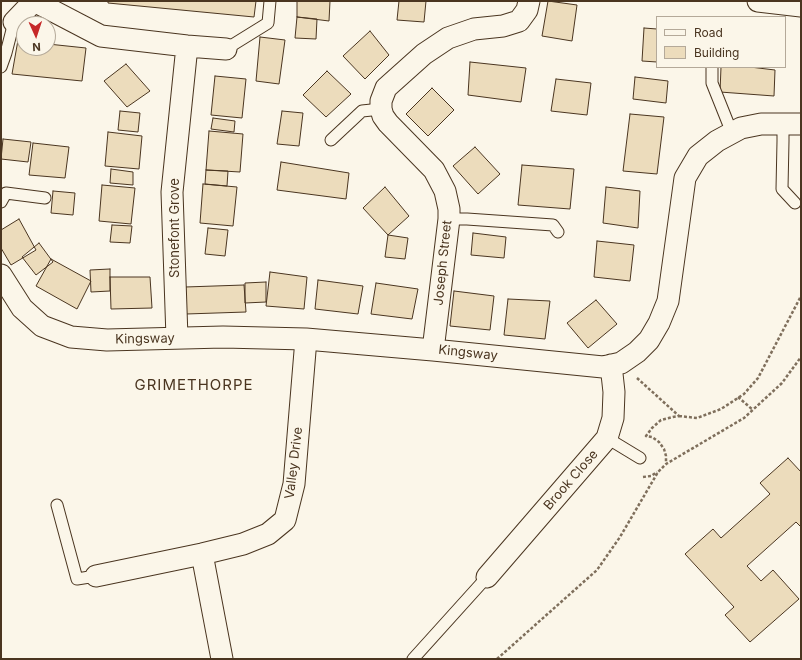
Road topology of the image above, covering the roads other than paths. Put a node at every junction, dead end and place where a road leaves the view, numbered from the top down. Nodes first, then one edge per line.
1 (34, 1) edge
2 (270, 1) edge
3 (529, 1) edge
4 (758, 1) edge
5 (801, 6) edge
6 (14, 22) joint
7 (187, 46) junction
8 (226, 49) joint
9 (3, 52) edge
10 (1, 67) edge
11 (712, 68) edge
12 (381, 109) junction
13 (792, 124) edge
14 (732, 133) junction
15 (331, 140) dead end
16 (45, 198) dead end
17 (1, 202) edge
18 (795, 203) dead end
19 (449, 219) junction
20 (558, 232) dead end
21 (1, 275) edge
22 (177, 338) junction
23 (306, 339) junction
24 (434, 350) junction
25 (616, 364) junction
26 (608, 438) junction
27 (640, 458) dead end
28 (57, 505) dead end
29 (202, 554) junction
30 (96, 576) joint
31 (487, 577) joint
32 (222, 659) edge
33 (413, 659) edge

1 - 6 street
1 - 7 street
2 - 8 lane
3 - 12 street
4 - 5 street
6 - 9 lane
7 - 8 street
7 - 22 street, Stonefont Grove
9 - 10 lane
11 - 14 lane
12 - 15 lane
12 - 19 street, Joseph Street
13 - 14 street
13 - 18 lane
14 - 25 street
16 - 17 lane
19 - 20 lane
19 - 24 street, Joseph Street
21 - 22 street, Kingsway
22 - 23 street, Kingsway
23 - 24 street, Kingsway
23 - 29 street, Valley Drive
24 - 25 street, Kingsway
25 - 26 street, Brook Close
26 - 27 lane
26 - 31 street, Brook Close
28 - 30 lane
29 - 30 street, Valley Drive
29 - 32 street
31 - 33 lane

